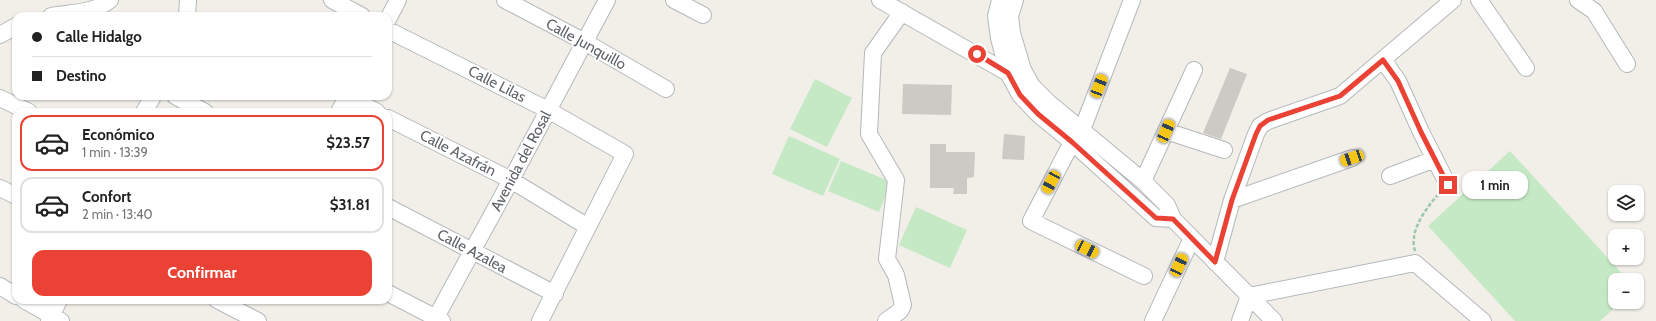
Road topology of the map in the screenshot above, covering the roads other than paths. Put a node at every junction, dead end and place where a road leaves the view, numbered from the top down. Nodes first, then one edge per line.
1 (110, 0) edge
2 (188, 0) edge
3 (332, 0) edge
4 (398, 0) edge
5 (505, 0) edge
6 (607, 0) edge
7 (674, 0) edge
8 (880, 0) edge
9 (1000, 0) edge
10 (1015, 0) edge
11 (1132, 0) edge
12 (1453, 0) edge
13 (1479, 0) edge
14 (1578, 0) edge
15 (85, 12) edge
16 (187, 12) edge
17 (354, 12) edge
18 (392, 12) edge
19 (902, 12) junction
20 (703, 15) dead end
21 (12, 23) edge
22 (0, 24) edge
23 (12, 28) edge
24 (392, 32) edge
25 (0, 35) edge
26 (585, 42) junction
27 (1383, 60) junction
28 (1627, 64) dead end
29 (1526, 68) dead end
30 (1194, 70) dead end
31 (1008, 73) junction
32 (666, 89) dead end
33 (0, 98) edge
34 (182, 100) edge
35 (354, 100) edge
36 (21, 108) edge
37 (198, 108) edge
38 (370, 108) edge
39 (548, 110) junction
40 (392, 120) edge
41 (1082, 130) junction
42 (1166, 131) junction
43 (1072, 142) junction
44 (1224, 150) dead end
45 (1352, 158) dead end
46 (1435, 159) junction
47 (1390, 176) dead end
48 (511, 180) junction
49 (1143, 181) junction
50 (1448, 185) road end
51 (0, 188) edge
52 (12, 194) edge
53 (1232, 200) junction
54 (392, 209) edge
55 (1173, 219) junction
56 (588, 227) junction
57 (1192, 238) junction
58 (472, 250) junction
59 (1215, 262) junction
60 (1144, 276) dead end
61 (0, 286) edge
62 (12, 294) edge
63 (555, 294) junction
64 (392, 296) edge
65 (1249, 296) junction
66 (30, 304) edge
67 (58, 304) edge
68 (236, 304) edge
69 (54, 319) edge
70 (437, 320) edge
71 (258, 321) edge
72 (540, 321) edge
73 (886, 321) edge
74 (1153, 321) edge
75 (1240, 321) edge
76 (1274, 321) edge
77 (1483, 321) edge

1 - 15 street
2 - 16 street
3 - 17 street
4 - 18 street
5 - 26 street, Calle Junquillo
6 - 26 street, Avenida del Rosal
7 - 20 street
8 - 19 street
9 - 31 street
10 - 41 street
11 - 41 street
12 - 27 street
13 - 29 street
14 - 28 street
19 - 31 street
19 - 73 street
21 - 22 street
23 - 25 street
24 - 39 street, Calle Lilas
26 - 32 street, Calle Junquillo
26 - 39 street, Avenida del Rosal
27 - 46 street
27 - 53 street
30 - 42 street
31 - 43 street
33 - 36 street
34 - 37 street
35 - 38 street
39 - 48 street, Avenida del Rosal
39 - 56 street, Calle Lilas
40 - 48 street, Calle Azafrán
41 - 43 street
41 - 49 street
42 - 44 street
42 - 49 street
43 - 55 street
43 - 60 street
45 - 53 street
46 - 47 street
46 - 50 street
48 - 56 street, Calle Azafrán
48 - 58 street, Avenida del Rosal
49 - 55 street
51 - 52 street
53 - 59 street
54 - 58 street, Calle Azalea
55 - 57 street
56 - 63 street
57 - 59 street
57 - 74 street
58 - 63 street, Calle Azalea
58 - 70 street, Avenida del Rosal
59 - 65 street
61 - 62 street
63 - 72 street
64 - 70 street
65 - 75 street
65 - 76 street
65 - 77 street
66 - 69 street
67 - 69 street
68 - 71 street

